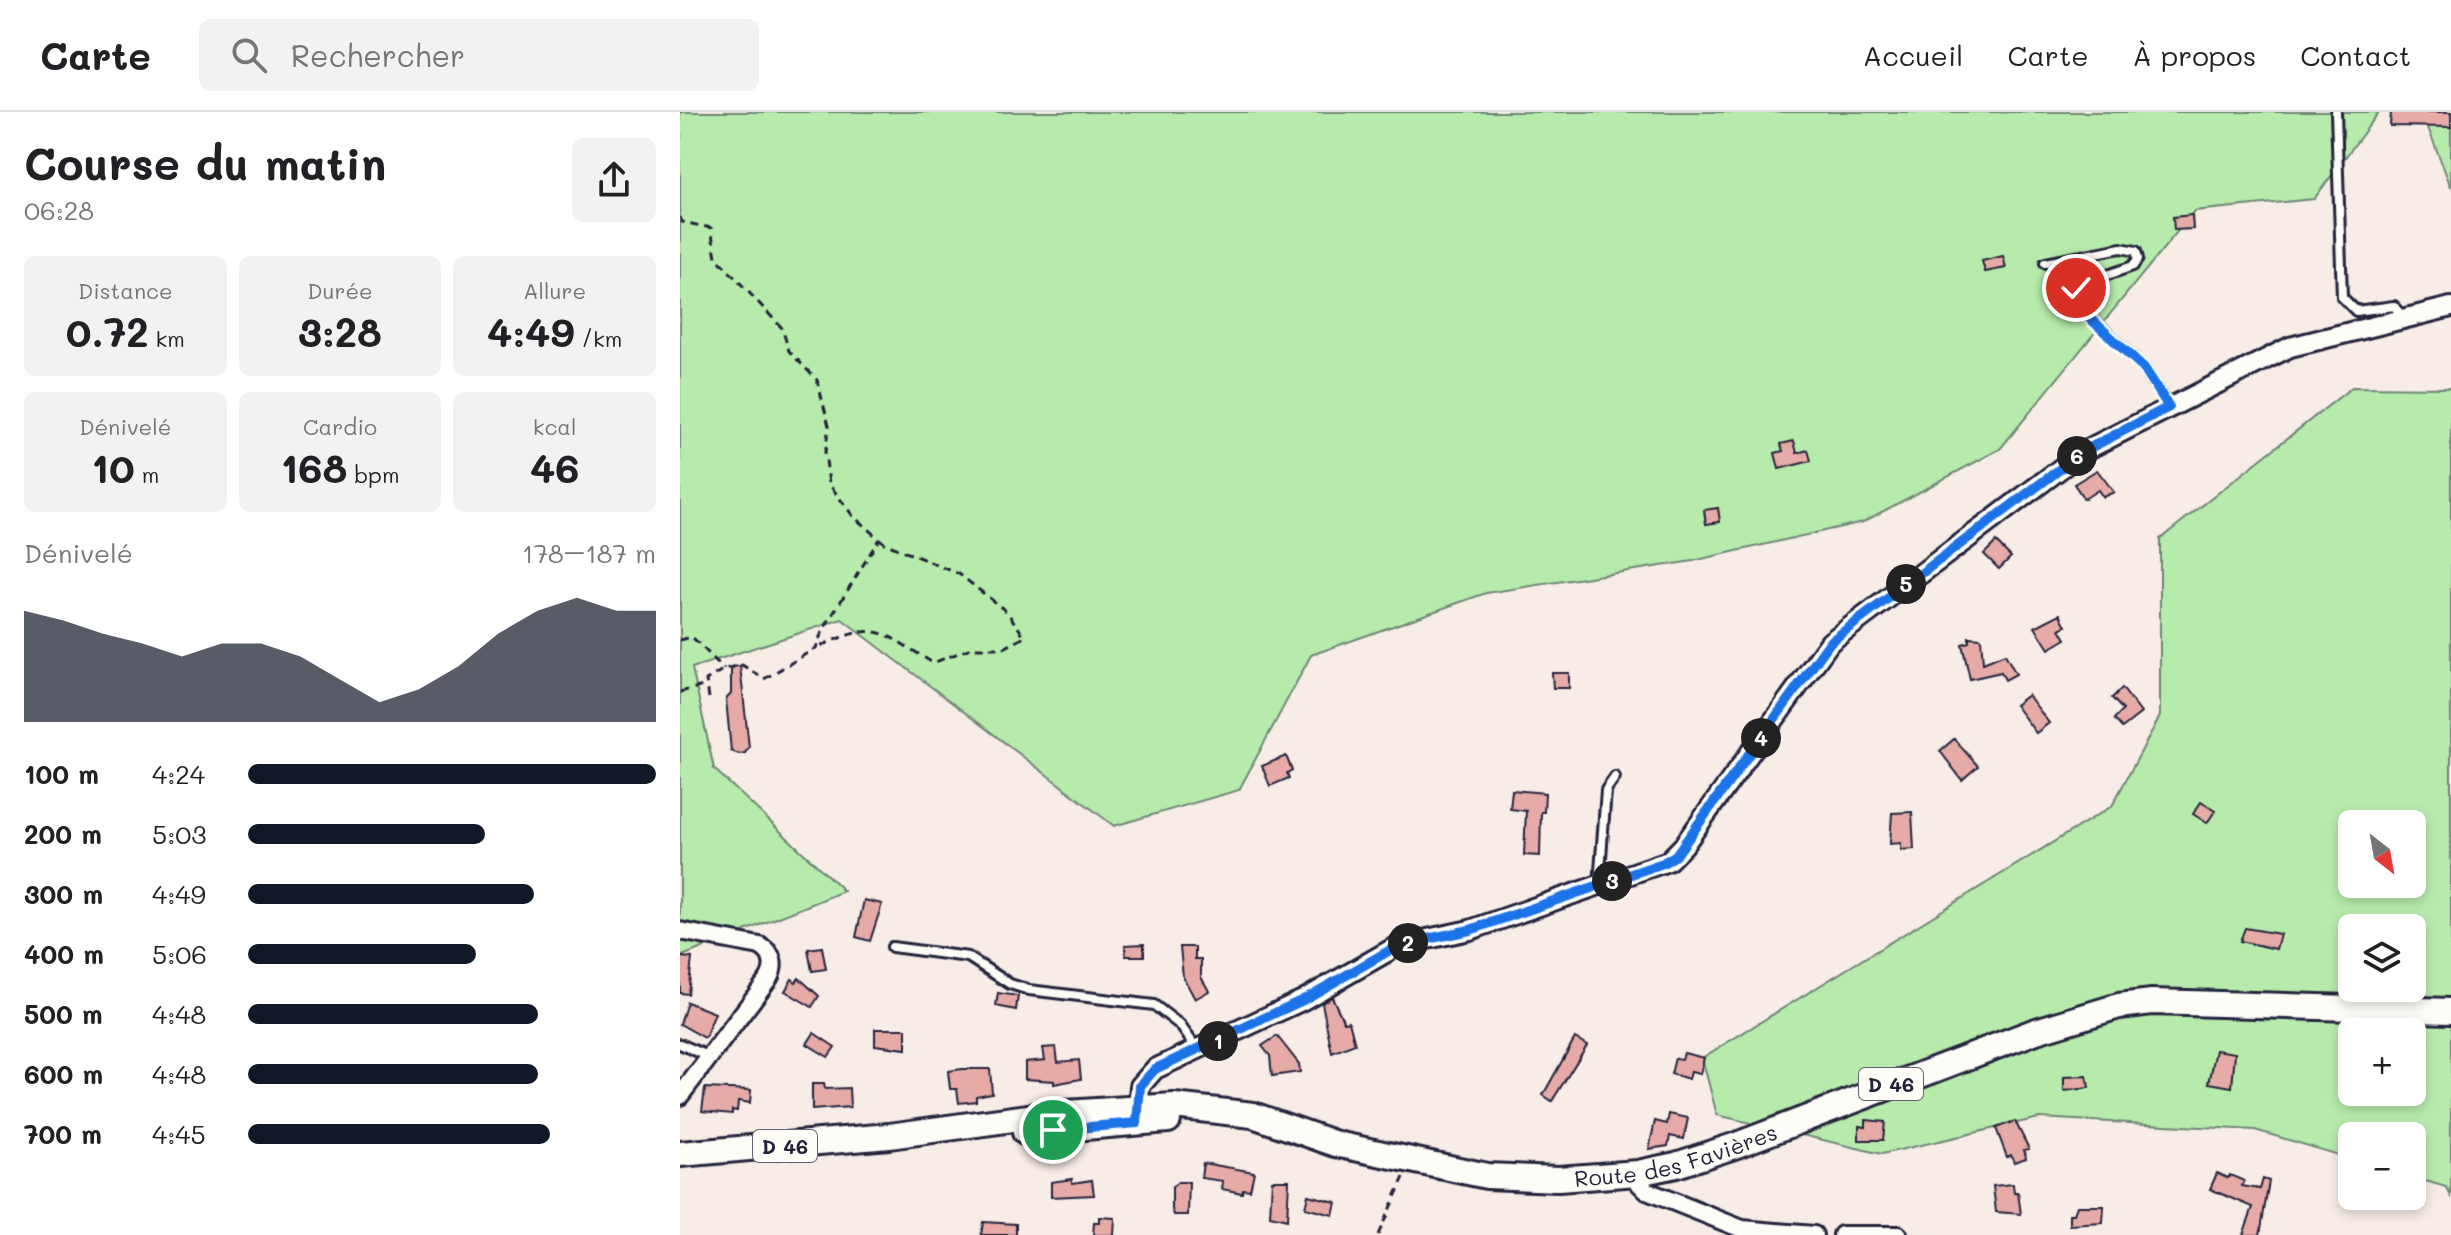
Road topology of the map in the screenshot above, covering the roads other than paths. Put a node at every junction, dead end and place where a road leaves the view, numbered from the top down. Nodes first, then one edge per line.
1 (2336, 112) edge
2 (2045, 263) dead end
3 (2451, 307) edge
4 (2404, 317) junction
5 (2169, 407) junction
6 (1615, 777) dead end
7 (1600, 886) junction
8 (680, 931) edge
9 (892, 947) dead end
10 (2451, 1011) edge
11 (680, 1044) edge
12 (1198, 1050) junction
13 (710, 1057) junction
14 (680, 1096) edge
15 (1137, 1114) junction
16 (680, 1154) edge
17 (1638, 1173) junction
18 (1814, 1235) edge
19 (1842, 1235) edge
20 (1898, 1235) edge

1 - 4 lane
2 - 5 lane
3 - 4 street
4 - 5 street
5 - 7 street
6 - 7 lane
7 - 12 street
8 - 13 street
9 - 12 lane
10 - 17 main road, Route des Favières / D 46
11 - 13 lane
12 - 15 street
13 - 14 street
15 - 16 main road, D 46
15 - 17 main road, Route des Favières / D 46
17 - 18 street
19 - 20 street

